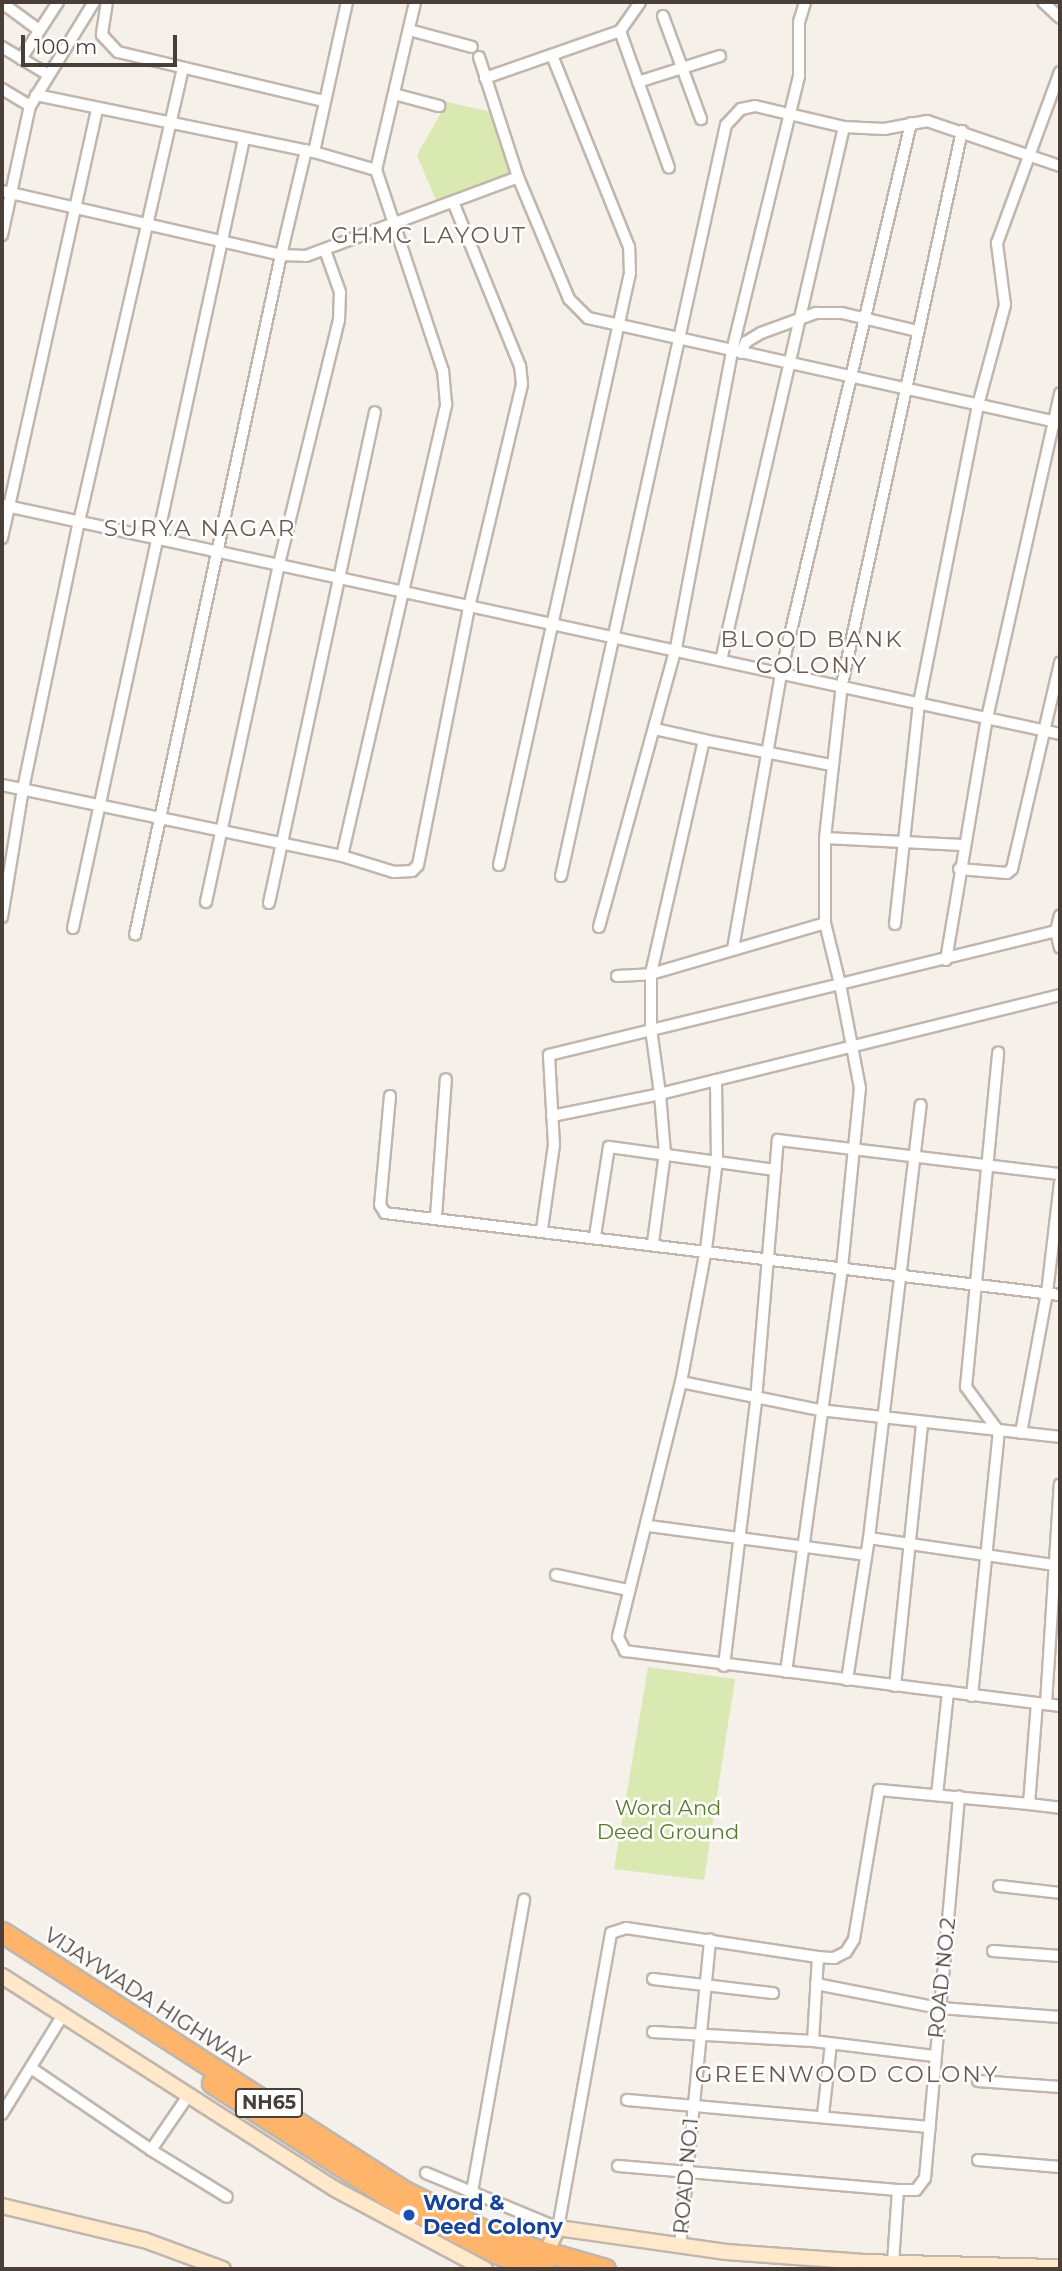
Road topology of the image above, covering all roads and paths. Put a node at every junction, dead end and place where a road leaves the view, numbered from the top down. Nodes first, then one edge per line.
1 (58, 2) edge
2 (94, 2) edge
3 (107, 2) edge
4 (347, 2) edge
5 (415, 2) edge
6 (640, 2) edge
7 (805, 2) edge
8 (1043, 2) edge
9 (2, 3) edge
10 (663, 16) dead end
11 (1060, 18) edge
12 (40, 30) junction
13 (409, 30) junction
14 (620, 31) junction
15 (2, 47) edge
16 (552, 55) junction
17 (720, 56) dead end
18 (22, 59) junction
19 (183, 68) junction
20 (682, 68) junction
21 (1060, 72) edge
22 (47, 74) junction
23 (485, 78) junction
24 (638, 82) junction
25 (2, 89) edge
26 (394, 94) junction
27 (36, 95) junction
28 (324, 102) junction
29 (30, 106) junction
30 (439, 106) dead end
31 (97, 108) junction
32 (787, 113) junction
33 (701, 119) dead end
34 (911, 123) junction
35 (169, 124) junction
36 (844, 127) junction
37 (962, 131) junction
38 (244, 139) junction
39 (310, 151) junction
40 (1030, 155) junction
41 (1060, 166) edge
42 (669, 168) dead end
43 (376, 170) junction
44 (518, 177) junction
45 (6, 192) edge
46 (454, 204) junction
47 (72, 206) junction
48 (146, 223) junction
49 (391, 224) junction
50 (2, 234) edge
51 (221, 242) junction
52 (326, 250) junction
53 (281, 255) junction
54 (799, 317) junction
55 (863, 317) junction
56 (617, 326) junction
57 (917, 331) junction
58 (678, 339) junction
59 (736, 352) junction
60 (789, 363) junction
61 (849, 376) junction
62 (903, 388) junction
63 (1060, 393) edge
64 (978, 405) junction
65 (375, 412) dead end
66 (1057, 422) edge
67 (5, 506) edge
68 (79, 522) junction
69 (2, 538) edge
70 (157, 540) junction
71 (216, 552) junction
72 (279, 564) junction
73 (339, 579) junction
74 (402, 593) junction
75 (469, 607) junction
76 (551, 625) junction
77 (612, 638) junction
78 (676, 648) junction
79 (721, 660) junction
80 (1060, 663) edge
81 (781, 673) junction
82 (842, 684) junction
83 (919, 703) junction
84 (987, 718) junction
85 (655, 729) junction
86 (1045, 731) junction
87 (1060, 734) edge
88 (704, 740) junction
89 (771, 752) junction
90 (831, 765) junction
91 (2, 785) edge
92 (23, 789) junction
93 (99, 806) junction
94 (160, 818) junction
95 (223, 831) junction
96 (825, 838) junction
97 (904, 842) junction
98 (281, 844) junction
99 (962, 845) junction
100 (342, 856) junction
101 (499, 865) dead end
102 (959, 869) junction
103 (561, 876) dead end
104 (206, 902) dead end
105 (269, 903) dead end
106 (1060, 915) edge
107 (2, 917) edge
108 (825, 923) junction
109 (895, 924) dead end
110 (599, 927) dead end
111 (73, 928) dead end
112 (1056, 931) junction
113 (135, 935) dead end
114 (1060, 948) edge
115 (733, 949) junction
116 (946, 960) junction
117 (651, 974) junction
118 (617, 976) dead end
119 (840, 984) junction
120 (1060, 995) edge
121 (651, 1029) junction
122 (852, 1045) junction
123 (998, 1053) dead end
124 (446, 1079) dead end
125 (716, 1080) junction
126 (660, 1094) junction
127 (390, 1096) dead end
128 (920, 1105) dead end
129 (552, 1116) junction
130 (852, 1149) junction
131 (665, 1153) junction
132 (914, 1157) junction
133 (717, 1160) junction
134 (987, 1166) junction
135 (775, 1170) junction
136 (1060, 1174) edge
137 (1060, 1182) edge
138 (436, 1217) junction
139 (542, 1229) junction
140 (596, 1236) junction
141 (653, 1243) junction
142 (706, 1249) junction
143 (766, 1258) junction
144 (842, 1268) junction
145 (900, 1273) junction
146 (976, 1283) junction
147 (1047, 1293) junction
148 (1060, 1295) edge
149 (681, 1382) junction
150 (756, 1399) junction
151 (820, 1410) junction
152 (883, 1418) junction
153 (922, 1423) junction
154 (999, 1432) junction
155 (1021, 1433) junction
156 (1060, 1437) edge
157 (1060, 1484) edge
158 (649, 1526) junction
159 (869, 1538) junction
160 (737, 1540) junction
161 (909, 1544) junction
162 (802, 1548) junction
163 (865, 1555) junction
164 (987, 1555) junction
165 (1058, 1566) edge
166 (556, 1575) dead end
167 (628, 1590) junction
168 (724, 1666) junction
169 (786, 1672) junction
170 (847, 1680) junction
171 (895, 1686) junction
172 (948, 1692) junction
173 (972, 1696) junction
174 (1042, 1703) junction
175 (1060, 1706) edge
176 (937, 1795) junction
177 (959, 1797) junction
178 (1029, 1804) junction
179 (1060, 1808) edge
180 (999, 1886) dead end
181 (1060, 1893) edge
182 (524, 1900) dead end
183 (2, 1932) edge
184 (710, 1939) junction
185 (2, 1946) edge
186 (993, 1951) dead end
187 (1060, 1956) edge
188 (818, 1957) junction
189 (2, 1976) edge
190 (653, 1979) dead end
191 (816, 1984) junction
192 (703, 1985) junction
193 (773, 1993) dead end
194 (940, 2007) junction
195 (63, 2015) junction
196 (1060, 2017) edge
197 (653, 2032) dead end
198 (698, 2037) junction
199 (813, 2041) junction
200 (831, 2044) junction
201 (934, 2056) junction
202 (31, 2068) junction
203 (978, 2081) dead end
204 (1060, 2087) edge
205 (188, 2096) junction
206 (6, 2097) edge
207 (627, 2100) dead end
208 (691, 2106) junction
209 (2, 2114) edge
210 (823, 2115) junction
211 (930, 2127) junction
212 (151, 2150) junction
213 (978, 2160) dead end
214 (618, 2166) dead end
215 (1060, 2167) edge
216 (426, 2173) dead end
217 (685, 2173) junction
218 (898, 2190) junction
219 (472, 2192) junction
220 (227, 2197) dead end
221 (2, 2206) edge
222 (558, 2228) junction
223 (680, 2247) junction
224 (893, 2263) junction
225 (541, 2265) edge
226 (1060, 2267) edge
227 (221, 2269) edge
228 (485, 2269) edge
229 (605, 2269) edge

1 - 12 street
2 - 22 street
3 - 19 street
4 - 28 street
5 - 13 street
6 - 14 street
7 - 32 street
8 - 11 street
9 - 12 street
10 - 20 street
12 - 18 street
13 - 23 street
13 - 26 street
14 - 16 street
14 - 24 street
15 - 18 street
16 - 23 street
16 - 56 street
17 - 20 street
18 - 22 street
19 - 28 street
19 - 35 street
20 - 24 street
20 - 33 street
21 - 40 street
22 - 27 street
23 - 44 street
24 - 42 street
25 - 29 street
26 - 30 street
26 - 43 street
27 - 29 street
27 - 31 street
28 - 39 street
29 - 45 street
31 - 35 street
31 - 47 street
32 - 36 street
32 - 58 street
32 - 59 street
34 - 36 street
34 - 37 street
34 - 55 street
35 - 38 street
35 - 48 street
36 - 54 street
37 - 40 street
37 - 57 street
38 - 39 street
38 - 51 street
39 - 43 street
39 - 53 street
40 - 41 street
40 - 64 street
43 - 49 street
44 - 46 street
44 - 56 street
45 - 47 street
45 - 50 street
46 - 49 street
46 - 75 street
47 - 48 street
47 - 67 street
48 - 51 street
48 - 68 street
49 - 52 street
49 - 74 street
51 - 53 street
51 - 70 street
52 - 53 street
52 - 72 street
53 - 71 street
54 - 55 street
54 - 59 street
54 - 60 street
55 - 57 street
55 - 61 street
56 - 58 street
56 - 76 street
57 - 62 street
58 - 59 street
58 - 77 street
59 - 60 street
59 - 78 street
60 - 61 street
60 - 79 street
61 - 62 street
61 - 81 street
62 - 64 street
62 - 82 street
63 - 66 street
64 - 66 street
64 - 83 street
65 - 73 street
66 - 84 street
67 - 68 street
67 - 69 street
68 - 70 street
68 - 92 street
70 - 71 street
70 - 93 street
71 - 72 street
71 - 94 street
72 - 73 street
72 - 95 street
73 - 74 street
73 - 98 street
74 - 75 street
74 - 100 street
75 - 76 street
75 - 100 street
76 - 77 street
76 - 101 street
77 - 78 street
77 - 103 street
78 - 79 street
78 - 85 street
79 - 81 street
80 - 86 street
81 - 82 street
81 - 89 street
82 - 83 street
82 - 90 street
83 - 84 street
83 - 97 street
84 - 86 street
84 - 99 street
85 - 88 street
85 - 110 street
86 - 87 street
86 - 102 street
88 - 89 street
88 - 117 street
89 - 90 street
89 - 115 street
90 - 96 street
91 - 92 street
92 - 93 street
92 - 107 street
93 - 94 street
93 - 111 street
94 - 95 street
94 - 113 street
95 - 98 street
95 - 104 street
96 - 97 street
96 - 108 street
97 - 99 street
97 - 109 street
98 - 100 street
98 - 105 street
99 - 102 street
102 - 116 street
106 - 112 street
108 - 115 street
108 - 119 street
112 - 114 street
112 - 116 street
115 - 117 street
116 - 119 street
117 - 118 street
117 - 121 street
119 - 121 street
119 - 122 street
120 - 122 street
121 - 126 street
121 - 129 street
122 - 125 street
122 - 130 street
123 - 134 street
124 - 138 street
125 - 126 street
125 - 133 street
126 - 129 street
126 - 131 street
127 - 138 street
128 - 132 street
129 - 139 street
130 - 132 street
130 - 135 street
130 - 144 street
131 - 133 street
131 - 140 street
131 - 141 street
132 - 134 street
132 - 145 street
133 - 135 street
133 - 142 street
134 - 136 street
134 - 146 street
135 - 143 street
137 - 147 street
138 - 139 street
139 - 140 street
140 - 141 street
141 - 142 street
142 - 143 street
142 - 149 street
143 - 144 street
143 - 150 street
144 - 145 street
144 - 151 street
145 - 146 street
145 - 152 street
146 - 147 street
146 - 154 street
147 - 148 street
147 - 155 street
149 - 150 street
149 - 158 street
150 - 151 street
150 - 160 street
151 - 152 street
151 - 162 street
152 - 153 street
152 - 159 street
153 - 154 street
153 - 161 street
154 - 155 street
154 - 164 street
155 - 156 street
157 - 165 street
158 - 160 street
158 - 167 street
159 - 161 street
159 - 163 street
160 - 162 street
160 - 168 street
161 - 164 street
161 - 171 street
162 - 163 street
162 - 169 street
163 - 170 street
164 - 165 street
164 - 173 street
165 - 174 street
166 - 167 street
167 - 168 street
168 - 169 street
169 - 170 street
170 - 171 street
171 - 172 street
172 - 173 street
172 - 176 street
173 - 174 street
174 - 175 street
174 - 178 street
176 - 177 street
176 - 188 street
177 - 178 street
177 - 194 street, ROAD NO.2
178 - 179 street
180 - 181 street
182 - 219 street
183 - 225 highway, VIJAYWADA HIGHWAY / NH65
184 - 188 street
184 - 192 street, ROAD NO.1
184 - 222 street
185 - 225 highway, VIJAYWADA HIGHWAY / NH65
186 - 187 street
188 - 191 street
189 - 195 street
190 - 192 street
191 - 194 street
191 - 199 street
192 - 193 street
192 - 198 street, ROAD NO.1
194 - 196 street
194 - 201 street, ROAD NO.2
195 - 202 street
195 - 205 street
197 - 198 street
198 - 199 street
198 - 208 street, ROAD NO.1
199 - 200 street
200 - 201 street
200 - 210 street
201 - 211 street, ROAD NO.2
202 - 206 street
202 - 212 street
203 - 204 street
205 - 212 street
205 - 228 street
206 - 209 street
207 - 208 street
208 - 210 street
208 - 217 street, ROAD NO.1
210 - 211 street
211 - 218 street, ROAD NO.2
212 - 220 street
213 - 215 street
214 - 217 street
216 - 219 street
217 - 218 street
217 - 223 street, ROAD NO.1
218 - 224 street
219 - 222 street
221 - 227 street
222 - 223 street
222 - 225 street
223 - 224 street
224 - 226 street
225 - 229 highway, VIJAYWADA HIGHWAY / NH65

